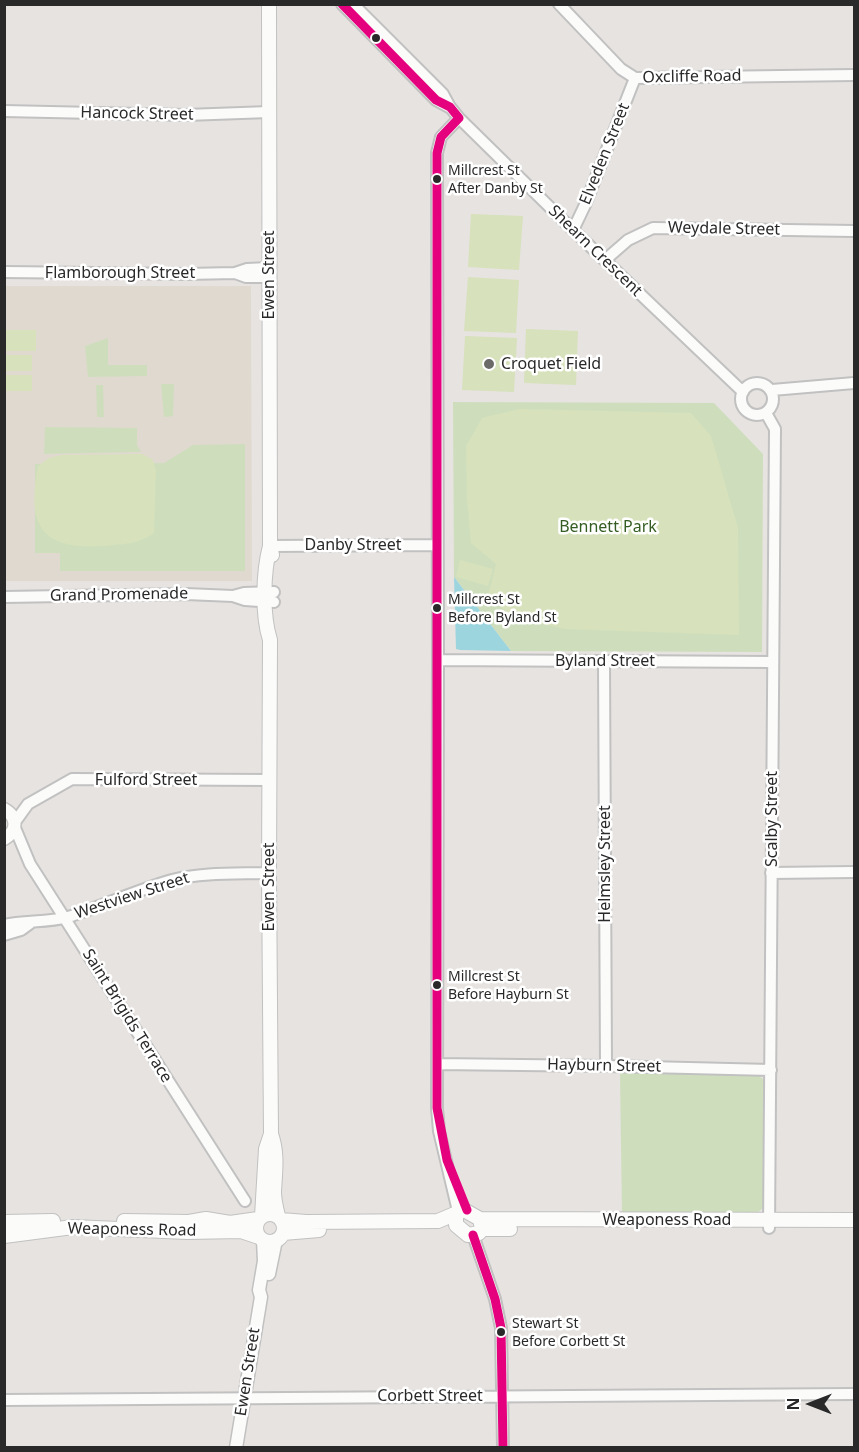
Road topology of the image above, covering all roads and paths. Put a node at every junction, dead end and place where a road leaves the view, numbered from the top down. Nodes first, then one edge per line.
1 (269, 4) edge
2 (342, 4) edge
3 (353, 4) edge
4 (559, 4) edge
5 (855, 75) edge
6 (635, 78) junction
7 (450, 107) junction
8 (4, 111) edge
9 (268, 112) junction
10 (459, 118) junction
11 (573, 230) junction
12 (855, 231) edge
13 (604, 260) junction
14 (4, 272) edge
15 (269, 273) junction
16 (855, 382) edge
17 (772, 390) junction
18 (743, 392) junction
19 (766, 413) junction
20 (437, 545) junction
21 (270, 546) junction
22 (4, 597) edge
23 (270, 597) junction
24 (438, 660) junction
25 (604, 661) junction
26 (772, 662) junction
27 (270, 780) junction
28 (28, 804) junction
29 (4, 809) edge
30 (15, 825) junction
31 (4, 839) edge
32 (855, 872) edge
33 (269, 873) junction
34 (771, 873) junction
35 (66, 918) junction
36 (32, 922) junction
37 (4, 925) edge
38 (4, 935) edge
39 (437, 1064) junction
40 (606, 1066) junction
41 (771, 1070) junction
42 (271, 1134) junction
43 (245, 1201) dead end
44 (460, 1212) junction
45 (260, 1218) junction
46 (855, 1220) edge
47 (770, 1224) junction
48 (855, 1227) edge
49 (478, 1228) junction
50 (459, 1229) junction
51 (5, 1230) edge
52 (273, 1231) junction
53 (855, 1394) edge
54 (502, 1396) junction
55 (244, 1398) junction
56 (4, 1400) edge
57 (236, 1448) edge
58 (502, 1448) edge

1 - 9 main road, Ewen Street
2 - 7 street, Shearn Crescent
3 - 7 street, Shearn Crescent
4 - 6 street, Oxcliffe Road
5 - 6 street, Oxcliffe Road
6 - 11 street, Elveden Street
7 - 10 street, Shearn Crescent
8 - 9 street, Hancock Street
9 - 15 main road, Ewen Street
10 - 11 street, Shearn Crescent
10 - 20 street
11 - 13 street, Shearn Crescent
12 - 13 street, Weydale Street
13 - 18 street, Shearn Crescent
14 - 15 street, Flamborough Street
15 - 21 main road, Ewen Street
16 - 17 street
17 - 18 street
17 - 19 street
18 - 19 street
19 - 26 street, Scalby Street
20 - 21 street, Danby Street
20 - 24 street
21 - 23 main road, Ewen Street
22 - 23 street, Grand Promenade
23 - 27 main road, Ewen Street
24 - 25 street, Byland Street
24 - 39 street
25 - 26 street, Byland Street
25 - 40 street, Helmsley Street
26 - 34 street, Scalby Street
27 - 28 street, Fulford Street
27 - 33 main road, Ewen Street
28 - 29 street, Fulford Street
28 - 30 street, Fulford Street
29 - 30 street
30 - 31 street
30 - 35 street, Saint Brigids Terrace
32 - 34 street
33 - 35 street, Westview Street
33 - 42 main road, Ewen Street
34 - 41 street, Scalby Street
35 - 36 street, Westview Street
35 - 43 street, Saint Brigids Terrace
36 - 37 street, Westview Street
36 - 38 street, Westview Street
39 - 40 street, Hayburn Street
39 - 44 street
40 - 41 street, Hayburn Street
41 - 47 street, Scalby Street
42 - 45 main road, Ewen Street
42 - 52 main road, Ewen Street
44 - 49 main road
44 - 50 main road
44 - 52 main road, Weaponess Road
45 - 51 main road, Weaponess Road
45 - 52 main road, Weaponess Road
45 - 52 main road, Ewen Street
46 - 47 main road, Weaponess Road
47 - 48 main road, Weaponess Road
47 - 49 main road, Weaponess Road
49 - 50 main road
49 - 54 street
50 - 52 main road, Weaponess Road
51 - 52 main road, Weaponess Road
52 - 55 street, Ewen Street
53 - 54 street, Corbett Street
54 - 55 street, Corbett Street
54 - 58 street
55 - 56 street, Corbett Street
55 - 57 street, Ewen Street

